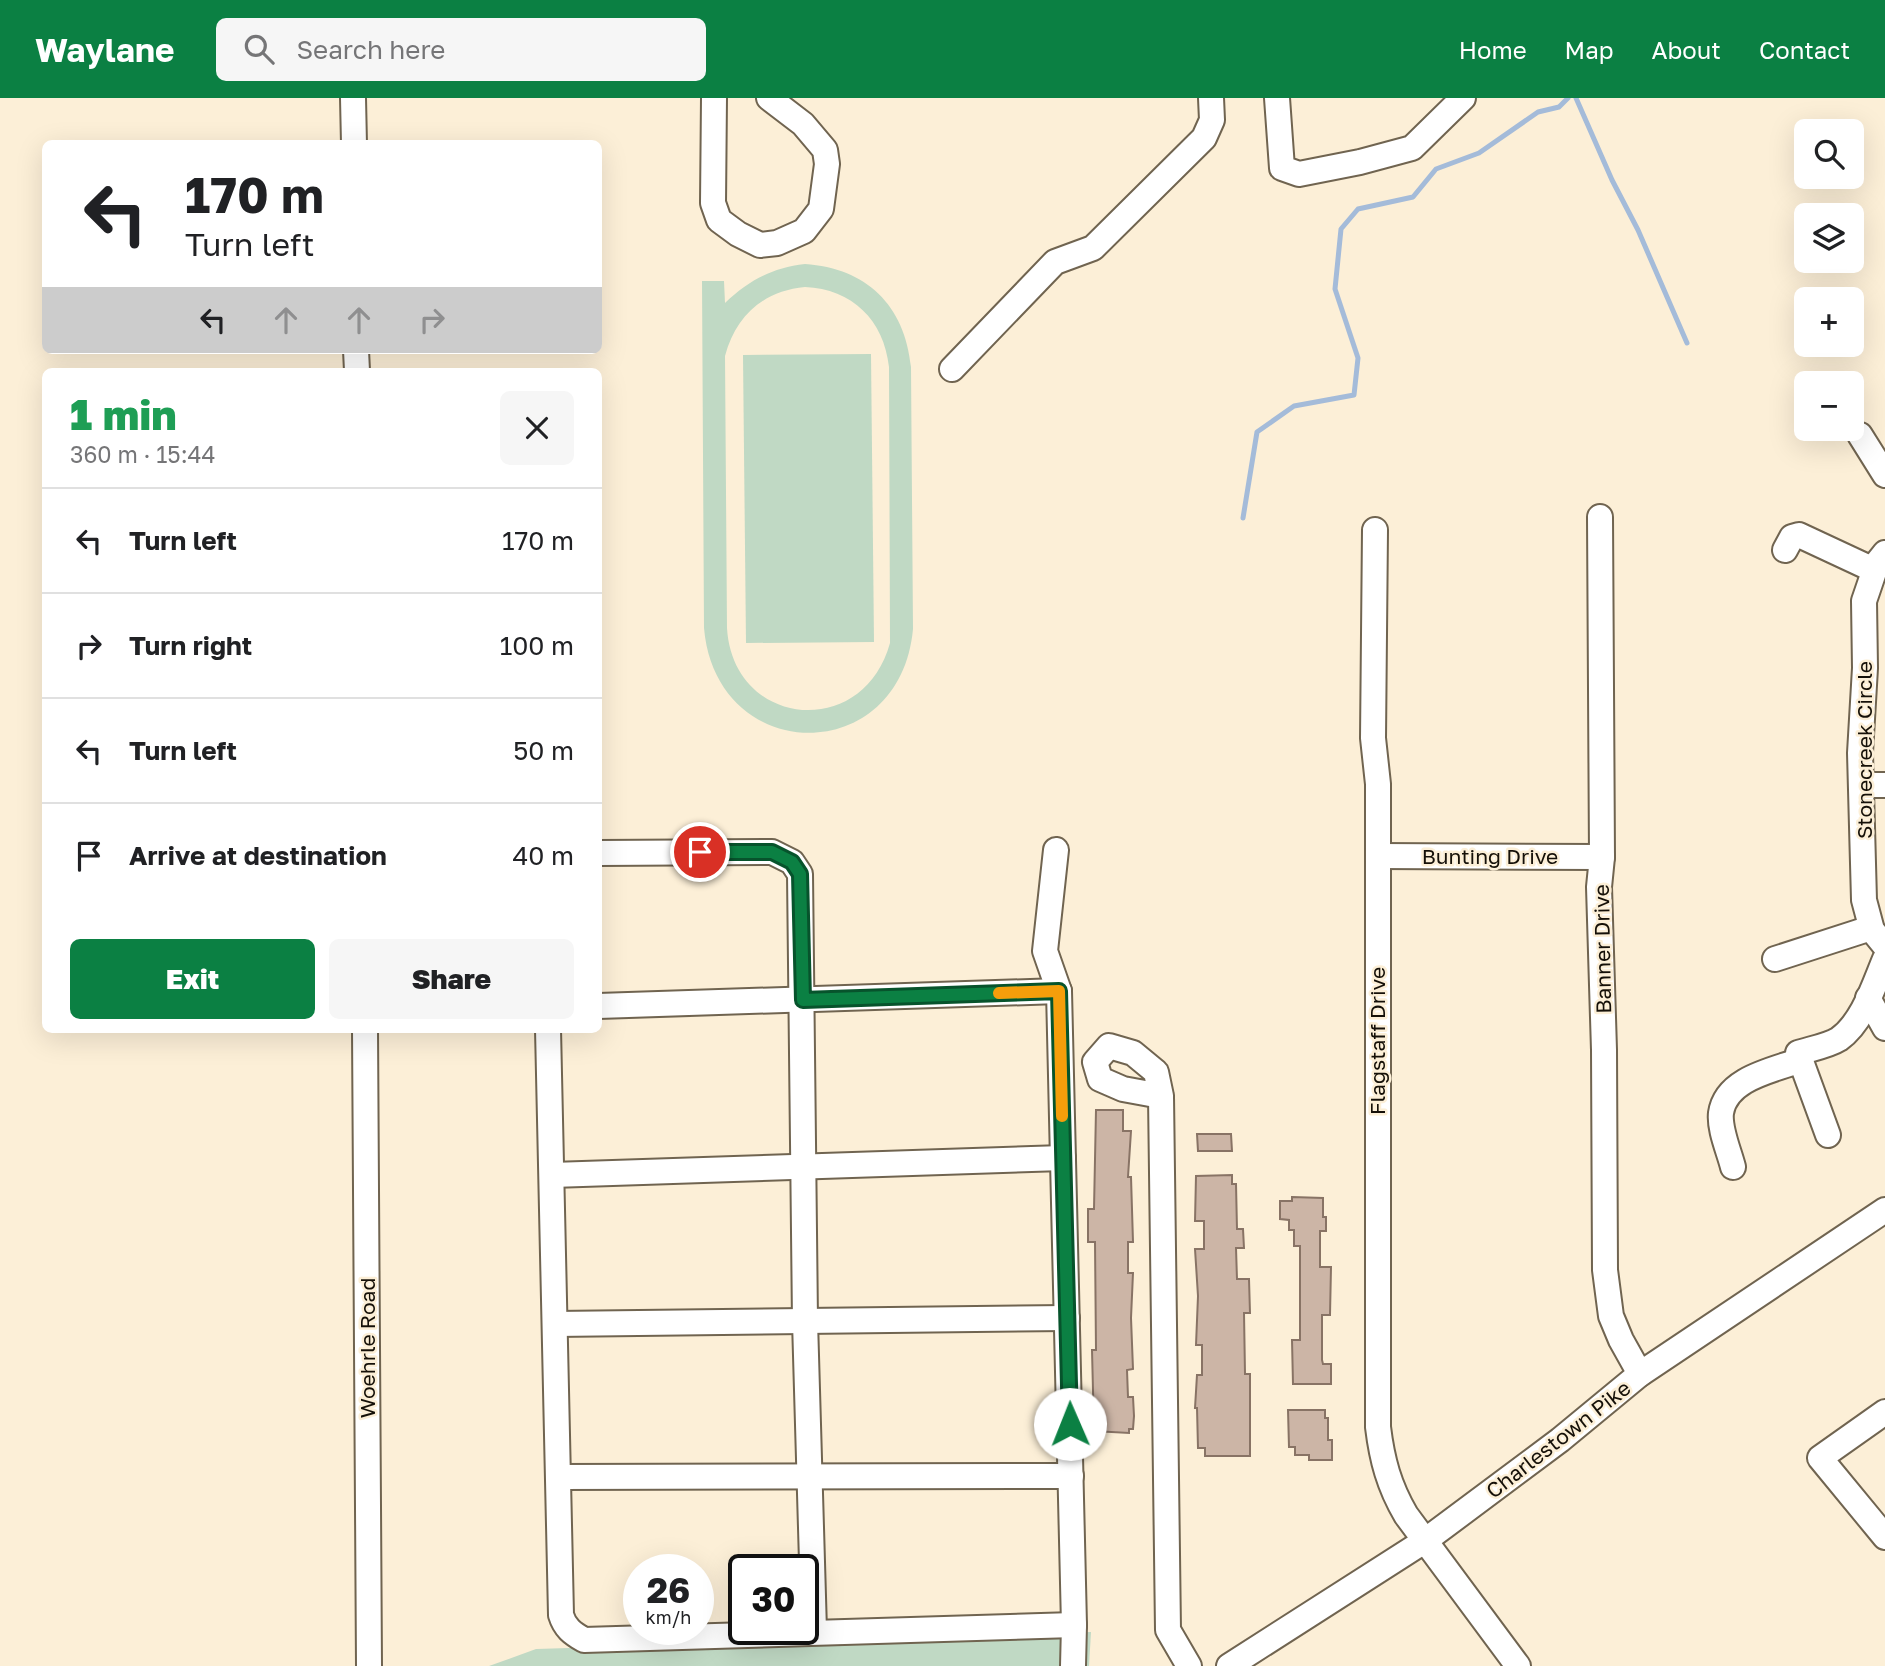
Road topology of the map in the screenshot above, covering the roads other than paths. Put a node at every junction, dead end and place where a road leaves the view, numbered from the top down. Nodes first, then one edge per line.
1 (353, 98) edge
2 (714, 98) edge
3 (769, 98) edge
4 (1211, 98) edge
5 (1277, 98) edge
6 (1463, 98) edge
7 (354, 140) edge
8 (952, 369) dead end
9 (1864, 441) edge
10 (1885, 475) edge
11 (1601, 517) dead end
12 (1375, 530) dead end
13 (1785, 550) dead end
14 (1880, 562) edge
15 (1874, 785) edge
16 (1056, 850) dead end
17 (602, 853) edge
18 (1378, 856) junction
19 (1602, 857) junction
20 (1878, 937) edge
21 (1775, 958) dead end
22 (1885, 959) edge
23 (1059, 991) junction
24 (1868, 998) junction
25 (803, 1000) junction
26 (602, 1006) edge
27 (1885, 1028) edge
28 (365, 1033) edge
29 (548, 1033) edge
30 (1801, 1060) junction
31 (1161, 1096) dead end
32 (1828, 1135) dead end
33 (1063, 1158) junction
34 (803, 1167) junction
35 (1733, 1167) dead end
36 (552, 1175) junction
37 (1885, 1210) edge
38 (1067, 1318) junction
39 (805, 1321) junction
40 (555, 1324) junction
41 (1640, 1374) junction
42 (1885, 1412) edge
43 (1071, 1476) junction
44 (558, 1477) junction
45 (808, 1477) junction
46 (1885, 1537) edge
47 (1426, 1540) junction
48 (811, 1554) edge
49 (1074, 1625) junction
50 (819, 1631) edge
51 (728, 1634) edge
52 (369, 1666) edge
53 (1073, 1666) edge
54 (1189, 1666) edge
55 (1230, 1666) edge
56 (1518, 1666) edge

1 - 7 street
2 - 3 street
4 - 8 street
5 - 6 street
9 - 10 street
11 - 19 street, Banner Drive
12 - 18 street, Flagstaff Drive
13 - 14 street
14 - 15 street, Stonecreek Circle
15 - 20 street, Stonecreek Circle
16 - 23 street
17 - 25 street
18 - 19 street, Bunting Drive
18 - 47 street, Flagstaff Drive
19 - 41 street, Banner Drive
20 - 21 street
22 - 24 street
23 - 25 street
23 - 33 street
24 - 27 street
24 - 30 street
25 - 26 street
25 - 34 street
28 - 52 street, Woehrle Road
29 - 36 street
30 - 32 street
30 - 35 street
31 - 54 street
33 - 34 street
33 - 38 street
34 - 36 street
34 - 39 street
36 - 40 street
37 - 41 street, Charlestown Pike
38 - 39 street
38 - 43 street
39 - 40 street
39 - 45 street
40 - 44 street
41 - 47 street, Charlestown Pike
42 - 46 street
43 - 45 street
43 - 49 street
44 - 45 street
44 - 51 street
45 - 48 street
47 - 55 street, Charlestown Pike
47 - 56 street, Flagstaff Drive
49 - 50 street
49 - 53 street

